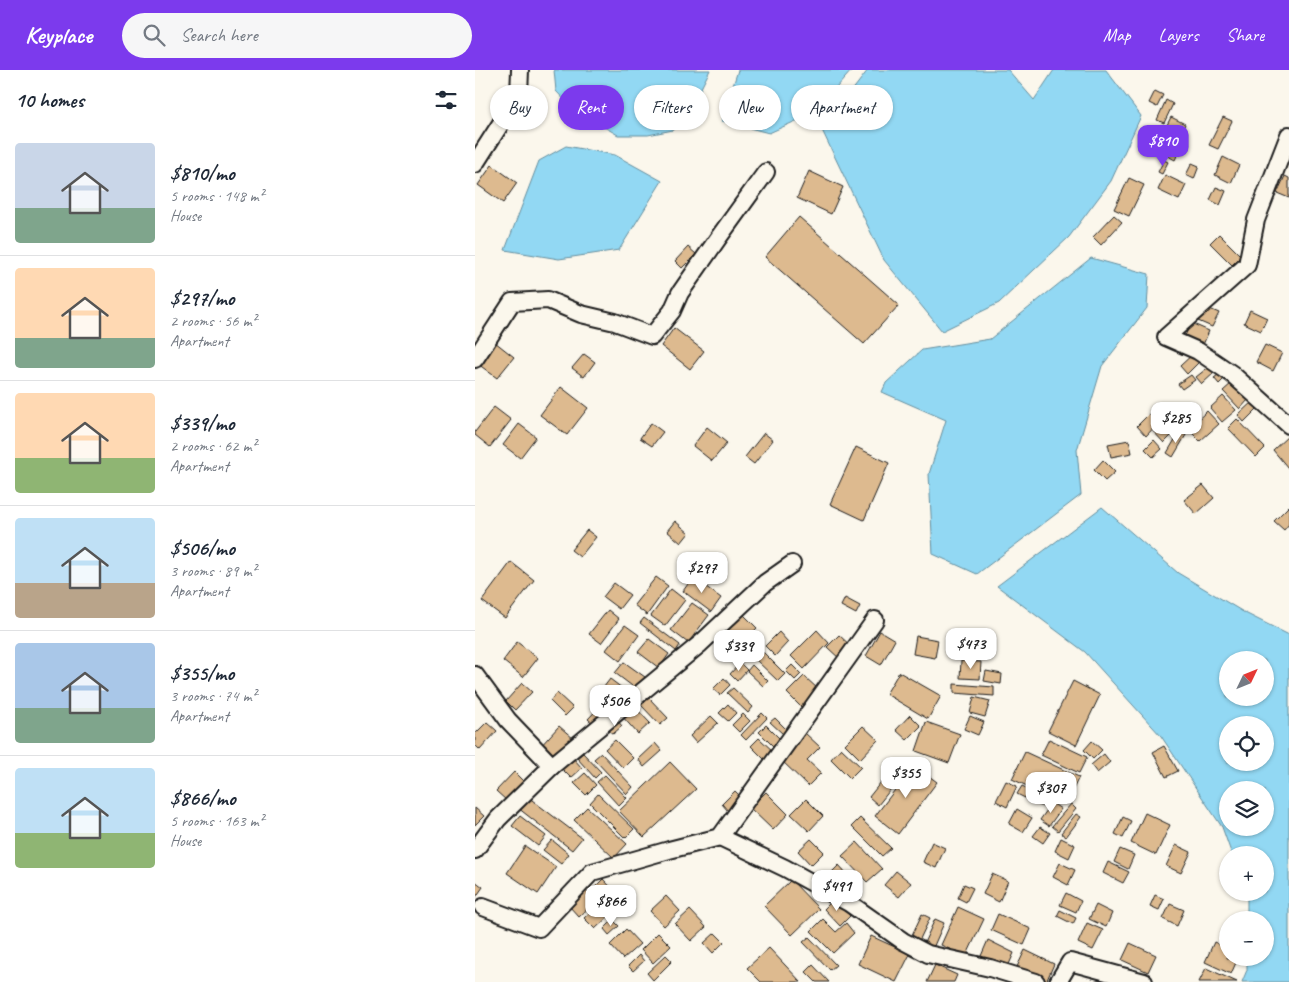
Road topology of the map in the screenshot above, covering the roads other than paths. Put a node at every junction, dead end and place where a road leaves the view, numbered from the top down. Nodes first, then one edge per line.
1 (520, 70) edge
2 (1289, 135) edge
3 (475, 164) edge
4 (766, 172) dead end
5 (475, 359) edge
6 (1289, 425) edge
7 (792, 564) dead end
8 (875, 620) dead end
9 (475, 675) edge
10 (552, 766) junction
11 (720, 838) junction
12 (475, 850) edge
13 (478, 908) edge
14 (1037, 982) edge
15 (1058, 982) edge
16 (1144, 982) edge

1 - 3 street
2 - 6 street
4 - 5 street
7 - 10 street
8 - 11 street
9 - 10 street
10 - 12 street
11 - 13 street
11 - 14 street
15 - 16 street

